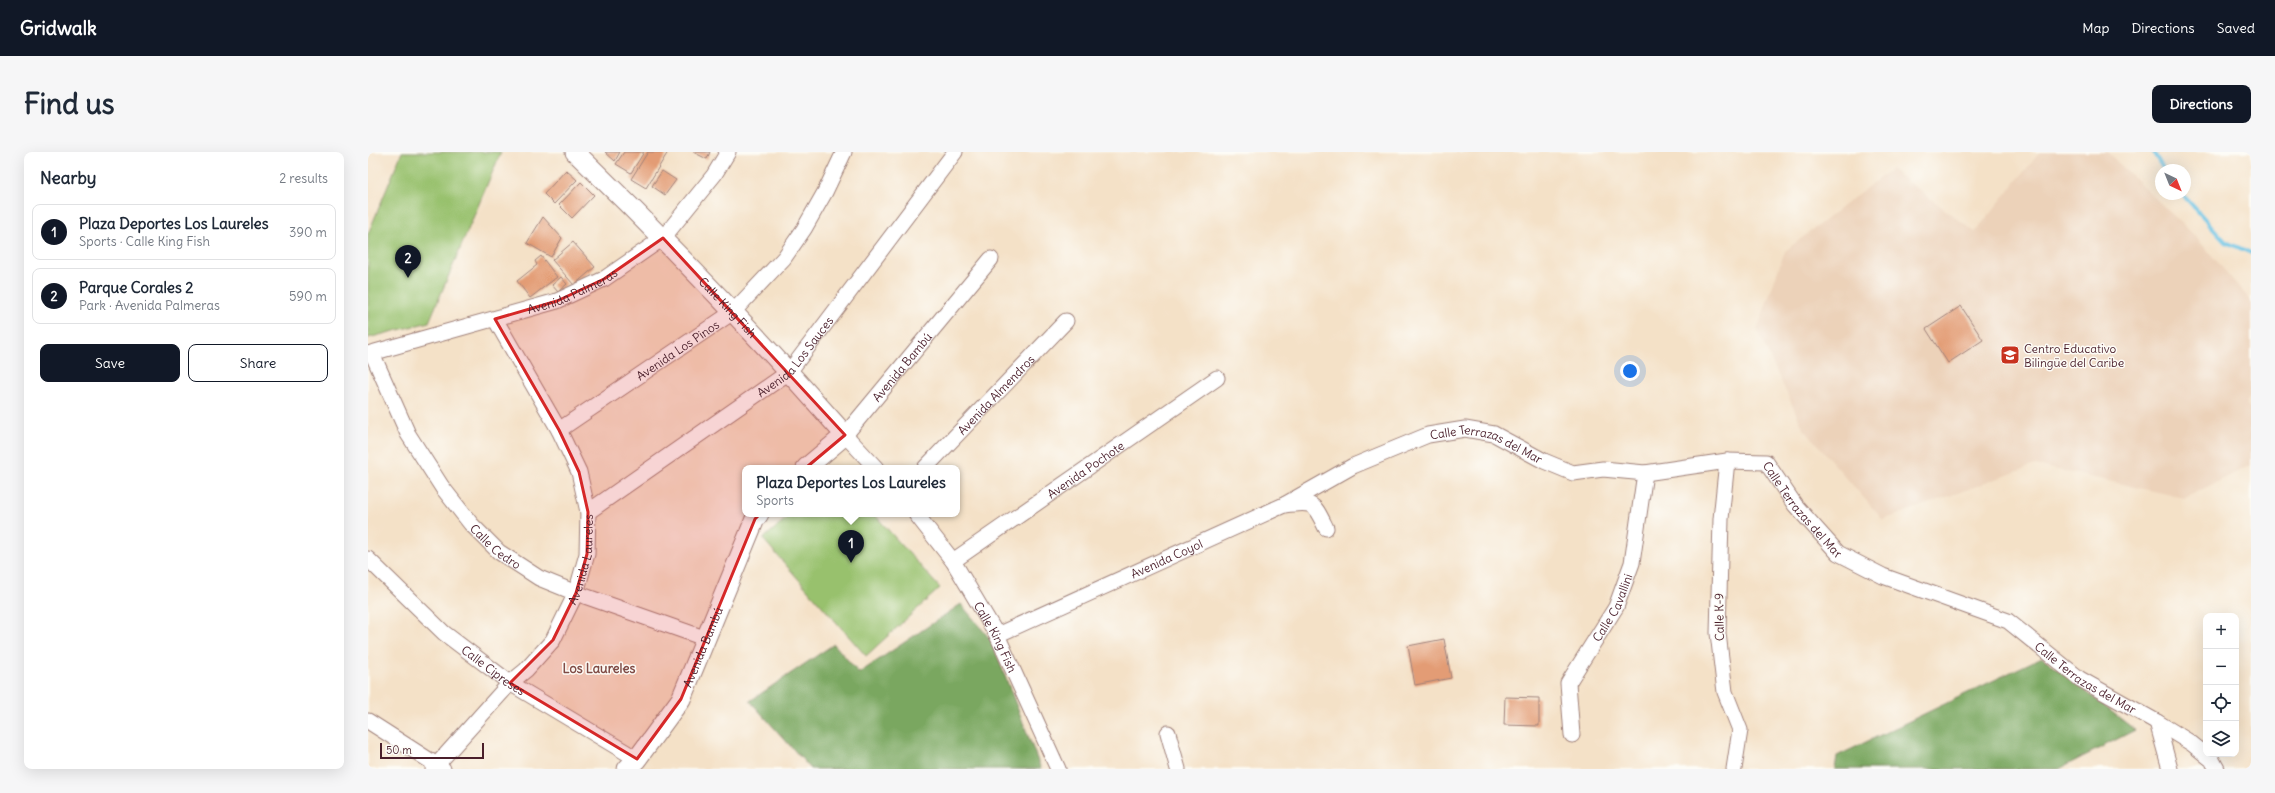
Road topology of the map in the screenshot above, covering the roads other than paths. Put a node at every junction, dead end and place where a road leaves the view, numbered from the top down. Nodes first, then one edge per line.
1 (575, 152) edge
2 (728, 152) edge
3 (844, 152) edge
4 (955, 152) edge
5 (663, 238) junction
6 (991, 259) dead end
7 (733, 312) junction
8 (495, 319) junction
9 (1066, 321) dead end
10 (370, 353) edge
11 (789, 372) junction
12 (1218, 378) dead end
13 (559, 430) junction
14 (845, 435) junction
15 (1727, 461) junction
16 (810, 465) edge
17 (873, 465) edge
18 (928, 465) edge
19 (1645, 473) junction
20 (1284, 505) junction
21 (588, 512) junction
22 (757, 517) edge
23 (918, 517) edge
24 (1326, 528) dead end
25 (368, 559) edge
26 (954, 562) junction
27 (576, 593) junction
28 (997, 635) junction
29 (707, 639) junction
30 (510, 683) junction
31 (368, 721) edge
32 (2157, 722) junction
33 (1168, 733) dead end
34 (1572, 735) dead end
35 (632, 764) edge
36 (437, 768) edge
37 (1058, 769) edge
38 (1178, 769) edge
39 (1734, 769) edge
40 (2170, 769) edge
41 (2217, 769) edge

1 - 5 street, Calle King Fish
2 - 5 street, Avenida Palmeras
3 - 7 street, Avenida Los Pinos
4 - 11 street, Avenida Los Sauces
5 - 7 street, Calle King Fish
5 - 8 street, Avenida Palmeras
6 - 14 street, Avenida Bambú
7 - 11 street, Calle King Fish
7 - 13 street, Avenida Los Pinos
8 - 10 street, Avenida Palmeras
8 - 13 street, Avenida Laureles
9 - 18 street, Avenida Almendros
10 - 27 street, Calle Cedro
11 - 14 street, Calle King Fish
11 - 21 street, Avenida Los Sauces
12 - 26 street, Avenida Pochote
13 - 21 street, Avenida Laureles
14 - 16 street, Avenida Bambú
14 - 17 street, Calle King Fish
15 - 19 street, Calle Terrazas del Mar
15 - 32 street, Calle Terrazas del Mar
15 - 39 street, Calle K-9
19 - 20 street, Calle Terrazas del Mar
19 - 34 street, Calle Cavallini
20 - 24 street, Avenida Coyol
20 - 28 street, Avenida Coyol
21 - 27 street, Avenida Laureles
22 - 29 street, Avenida Bambú
23 - 26 street, Calle King Fish
25 - 30 street, Calle Cipreses
26 - 28 street, Calle King Fish
27 - 29 street, Calle Cedro
27 - 30 street, Avenida Laureles
28 - 37 street, Calle King Fish
29 - 35 street, Avenida Bambú
30 - 35 street, Calle Cipreses
30 - 36 street, Avenida Laureles
31 - 36 street
32 - 40 street
32 - 41 street, Calle Terrazas del Mar
33 - 38 street

